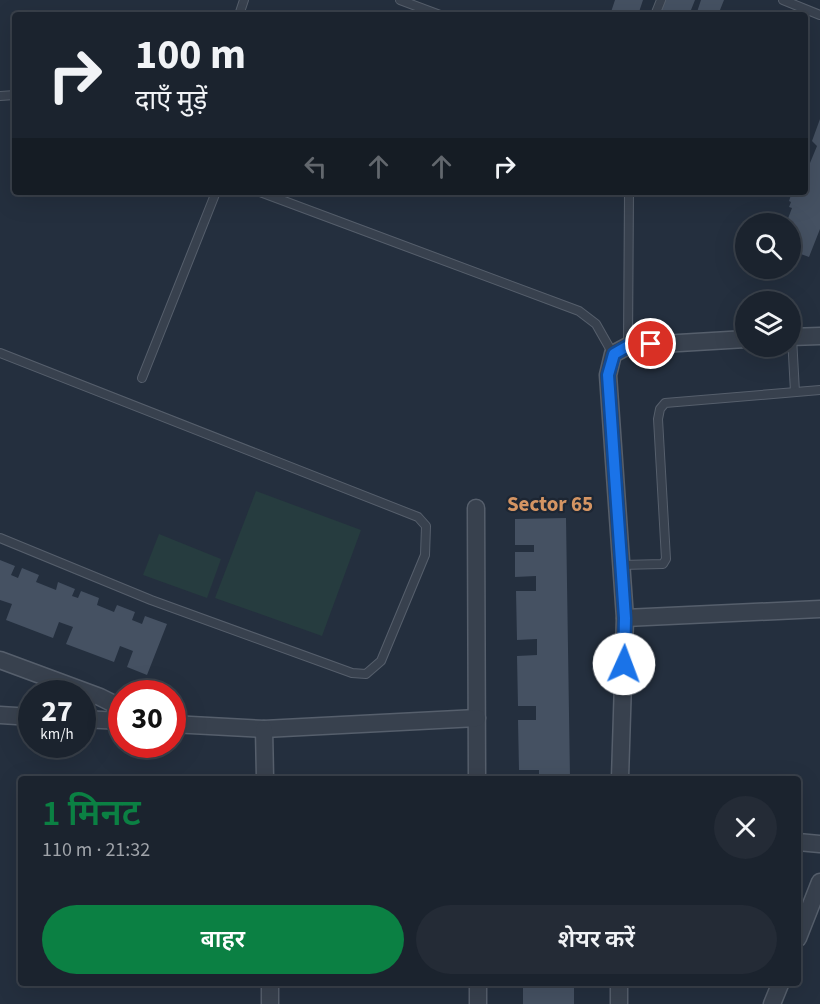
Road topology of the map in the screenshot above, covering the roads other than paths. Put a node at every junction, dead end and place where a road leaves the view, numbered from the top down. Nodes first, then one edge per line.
1 (400, 0) edge
2 (783, 0) edge
3 (432, 12) edge
4 (820, 15) edge
5 (215, 195) edge
6 (268, 195) edge
7 (629, 195) edge
8 (820, 336) edge
9 (801, 337) edge
10 (735, 340) edge
11 (621, 350) junction
12 (0, 353) edge
13 (792, 357) edge
14 (142, 378) dead end
15 (820, 390) edge
16 (795, 392) junction
17 (476, 508) dead end
18 (0, 538) edge
19 (621, 565) junction
20 (820, 609) edge
21 (625, 618) junction
22 (0, 660) edge
23 (108, 701) edge
24 (0, 716) edge
25 (18, 717) edge
26 (477, 718) junction
27 (186, 725) edge
28 (264, 729) junction
29 (265, 776) edge
30 (477, 776) edge
31 (620, 776) edge
32 (801, 842) edge
33 (820, 844) edge
34 (820, 882) edge
35 (801, 930) edge
36 (270, 986) edge
37 (478, 986) edge
38 (619, 986) edge
39 (779, 986) edge
40 (270, 1004) edge
41 (478, 1004) edge
42 (619, 1004) edge
43 (772, 1004) edge

1 - 3 lane
2 - 4 lane
5 - 14 lane
6 - 11 lane
7 - 11 lane
8 - 9 street
10 - 11 street
11 - 19 street
12 - 18 lane
13 - 16 lane
15 - 16 lane
16 - 19 lane
17 - 26 street
19 - 21 street
20 - 21 street
21 - 31 street
22 - 23 street
24 - 25 street
26 - 28 street
26 - 30 street
27 - 28 street
28 - 29 street
32 - 33 street
34 - 35 street
36 - 40 street
37 - 41 street
38 - 42 street
39 - 43 street

